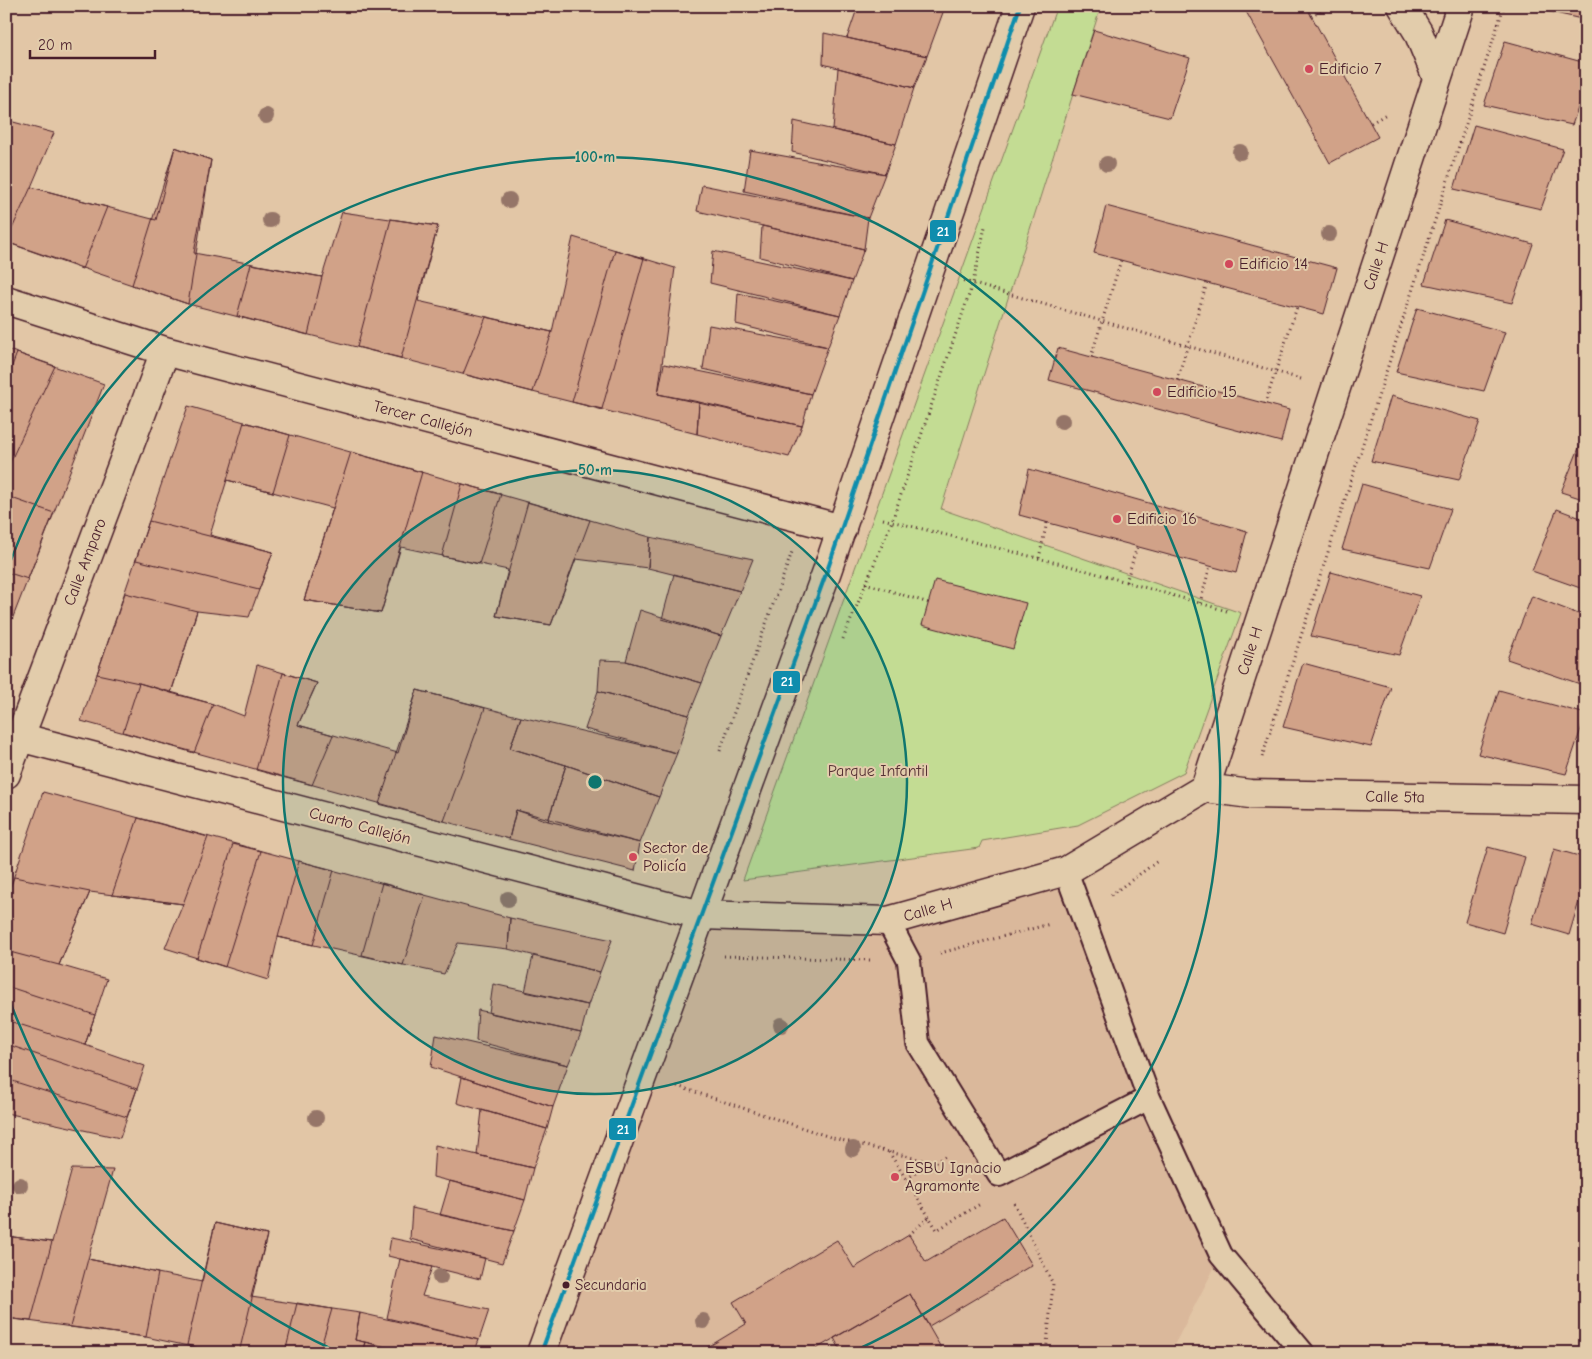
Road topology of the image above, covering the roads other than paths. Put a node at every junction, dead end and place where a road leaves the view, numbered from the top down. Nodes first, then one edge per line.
1 (1020, 6) edge
2 (1402, 6) edge
3 (1461, 6) edge
4 (1437, 78) junction
5 (6, 300) edge
6 (165, 351) junction
7 (845, 519) junction
8 (19, 737) junction
9 (6, 774) edge
10 (1205, 788) junction
11 (1586, 800) edge
12 (1066, 872) junction
13 (702, 916) junction
14 (888, 921) junction
15 (1149, 1098) junction
16 (541, 1353) edge
17 (1302, 1353) edge

1 - 7 street
2 - 4 street
3 - 4 street, Calle H
4 - 10 street, Calle H
5 - 6 street, Tercer Callejón
6 - 7 street, Tercer Callejón
6 - 8 street, Calle Amparo
7 - 13 street
8 - 9 street, Calle Amparo
8 - 13 street, Cuarto Callejón
10 - 11 street, Calle 5ta
10 - 12 street, Calle H
12 - 14 street, Calle H
12 - 15 lane
13 - 14 street, Calle H
13 - 16 street
14 - 15 lane
15 - 17 lane

